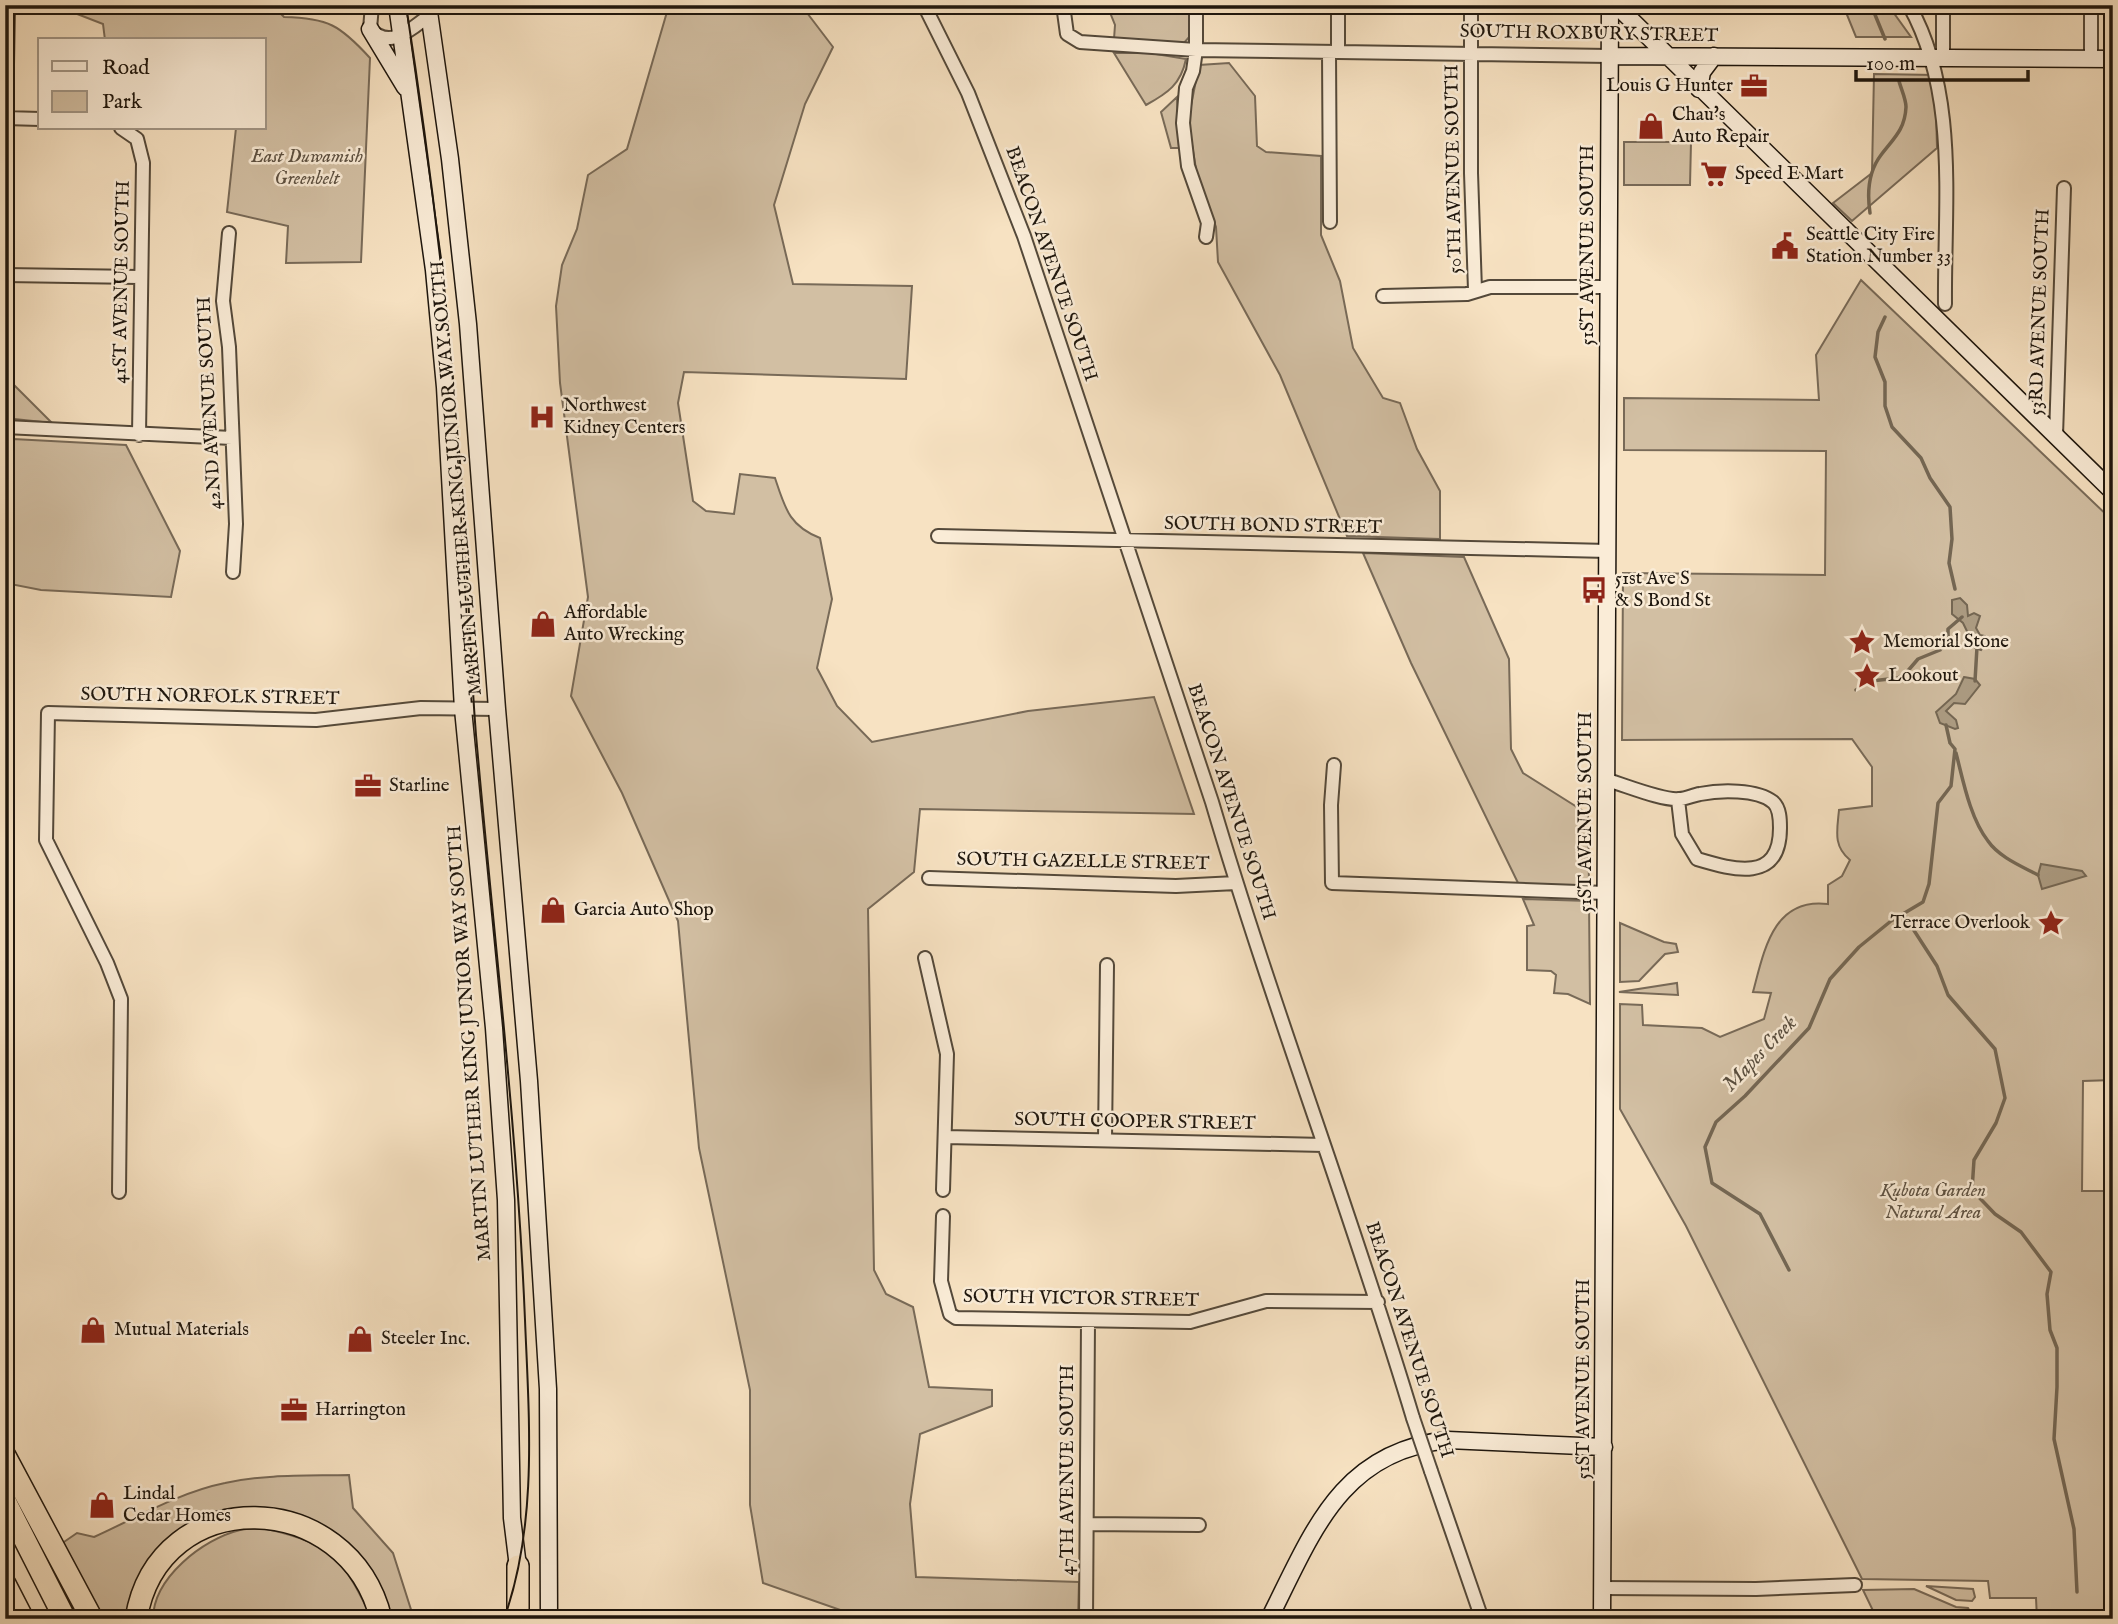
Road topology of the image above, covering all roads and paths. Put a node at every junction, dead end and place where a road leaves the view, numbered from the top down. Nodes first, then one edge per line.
1 (372, 5) edge
2 (397, 5) edge
3 (923, 5) edge
4 (1063, 5) edge
5 (1196, 5) edge
6 (1338, 5) edge
7 (1471, 5) edge
8 (1610, 5) edge
9 (1616, 5) edge
10 (1909, 5) edge
11 (1943, 5) edge
12 (2091, 5) edge
13 (8, 9) edge
14 (429, 10) edge
15 (370, 29) junction
16 (402, 37) junction
17 (1196, 50) junction
18 (1334, 52) junction
19 (1471, 53) junction
20 (1609, 56) junction
21 (1666, 56) junction
22 (1714, 57) junction
23 (1938, 58) junction
24 (2091, 59) junction
25 (2113, 60) edge
26 (1699, 89) junction
27 (410, 97) junction
28 (5, 118) edge
29 (38, 119) edge
30 (126, 131) edge
31 (2064, 188) dead end
32 (1330, 222) dead end
33 (229, 233) dead end
34 (1206, 237) dead end
35 (5, 275) edge
36 (139, 276) junction
37 (1608, 287) junction
38 (1475, 290) junction
39 (1383, 296) dead end
40 (1945, 304) dead end
41 (5, 428) edge
42 (139, 435) junction
43 (2056, 436) junction
44 (232, 438) junction
45 (2113, 492) edge
46 (938, 536) dead end
47 (1125, 541) junction
48 (1608, 551) junction
49 (233, 572) dead end
50 (463, 709) junction
51 (496, 709) junction
52 (1334, 765) dead end
53 (1607, 780) junction
54 (1678, 800) junction
55 (929, 878) dead end
56 (1236, 883) junction
57 (1606, 893) junction
58 (925, 958) dead end
59 (1107, 965) dead end
60 (945, 1137) junction
61 (1105, 1140) junction
62 (1324, 1145) junction
63 (943, 1189) dead end
64 (118, 1192) dead end
65 (943, 1216) dead end
66 (1378, 1302) junction
67 (1087, 1321) junction
68 (1604, 1447) junction
69 (5, 1456) edge
70 (5, 1501) edge
71 (1087, 1524) junction
72 (1199, 1525) dead end
73 (518, 1566) junction
74 (5, 1584) edge
75 (1855, 1585) dead end
76 (1603, 1588) junction
77 (23, 1619) edge
78 (65, 1619) edge
79 (92, 1619) edge
80 (136, 1619) edge
81 (381, 1619) edge
82 (518, 1619) edge
83 (526, 1619) edge
84 (549, 1619) edge
85 (1086, 1619) edge
86 (1269, 1619) edge
87 (1482, 1619) edge
88 (1602, 1619) edge

1 - 15 street
2 - 16 main road, MARTIN LUTHER KING JUNIOR WAY SOUTH
3 - 47 street, BEACON AVENUE SOUTH
4 - 17 street, SOUTH ROXBURY STREET
5 - 17 street
6 - 18 street
7 - 19 street, 50TH AVENUE SOUTH
8 - 20 main road, 51ST AVENUE SOUTH
9 - 21 main road
10 - 23 street
11 - 23 street
12 - 24 street
13 - 28 street
14 - 16 street
14 - 51 main road, MARTIN LUTHER KING JUNIOR WAY SOUTH
15 - 16 street
15 - 27 main road
16 - 27 main road, MARTIN LUTHER KING JUNIOR WAY SOUTH
17 - 18 street, SOUTH ROXBURY STREET
17 - 34 street
18 - 19 street, SOUTH ROXBURY STREET
18 - 32 street
19 - 20 street, SOUTH ROXBURY STREET
19 - 38 street, 50TH AVENUE SOUTH
20 - 21 main road, SOUTH ROXBURY STREET
20 - 37 main road, 51ST AVENUE SOUTH
21 - 22 main road, SOUTH ROXBURY STREET
21 - 26 main road
22 - 23 main road, SOUTH ROXBURY STREET
22 - 26 main road
23 - 24 main road, SOUTH ROXBURY STREET
23 - 40 street
24 - 25 main road, SOUTH ROXBURY STREET
26 - 43 main road
27 - 50 main road, MARTIN LUTHER KING JUNIOR WAY SOUTH
28 - 29 street
30 - 36 street, 41ST AVENUE SOUTH
31 - 43 street, 53RD AVENUE SOUTH
33 - 44 street, 42ND AVENUE SOUTH
35 - 36 street
36 - 42 street, 41ST AVENUE SOUTH
37 - 38 street
37 - 48 main road, 51ST AVENUE SOUTH
38 - 39 street
41 - 42 street
42 - 44 street
43 - 45 main road
44 - 49 street, 42ND AVENUE SOUTH
46 - 47 street, SOUTH BOND STREET
47 - 48 street, SOUTH BOND STREET
47 - 56 street, BEACON AVENUE SOUTH
48 - 53 main road, 51ST AVENUE SOUTH
50 - 51 street, SOUTH NORFOLK STREET
50 - 64 street, SOUTH NORFOLK STREET
50 - 73 main road, MARTIN LUTHER KING JUNIOR WAY SOUTH
51 - 84 main road, MARTIN LUTHER KING JUNIOR WAY SOUTH
52 - 57 street
53 - 54 street
53 - 57 main road, 51ST AVENUE SOUTH
54 - 54 street
55 - 56 street, SOUTH GAZELLE STREET
56 - 62 street, BEACON AVENUE SOUTH
57 - 68 main road, 51ST AVENUE SOUTH
58 - 60 street
59 - 61 street
60 - 61 street, SOUTH COOPER STREET
60 - 63 street
61 - 62 street, SOUTH COOPER STREET
62 - 66 street, BEACON AVENUE SOUTH
65 - 67 street, SOUTH VICTOR STREET
66 - 67 street, SOUTH VICTOR STREET
66 - 87 street, BEACON AVENUE SOUTH, bridge
67 - 71 street, 47TH AVENUE SOUTH
68 - 76 main road, 51ST AVENUE SOUTH
68 - 86 main road
69 - 79 highway
70 - 78 highway
71 - 72 street
71 - 85 street, 47TH AVENUE SOUTH
73 - 82 highway
73 - 83 main road, MARTIN LUTHER KING JUNIOR WAY SOUTH
74 - 77 highway
75 - 76 street
76 - 88 main road, 51ST AVENUE SOUTH
80 - 81 highway

